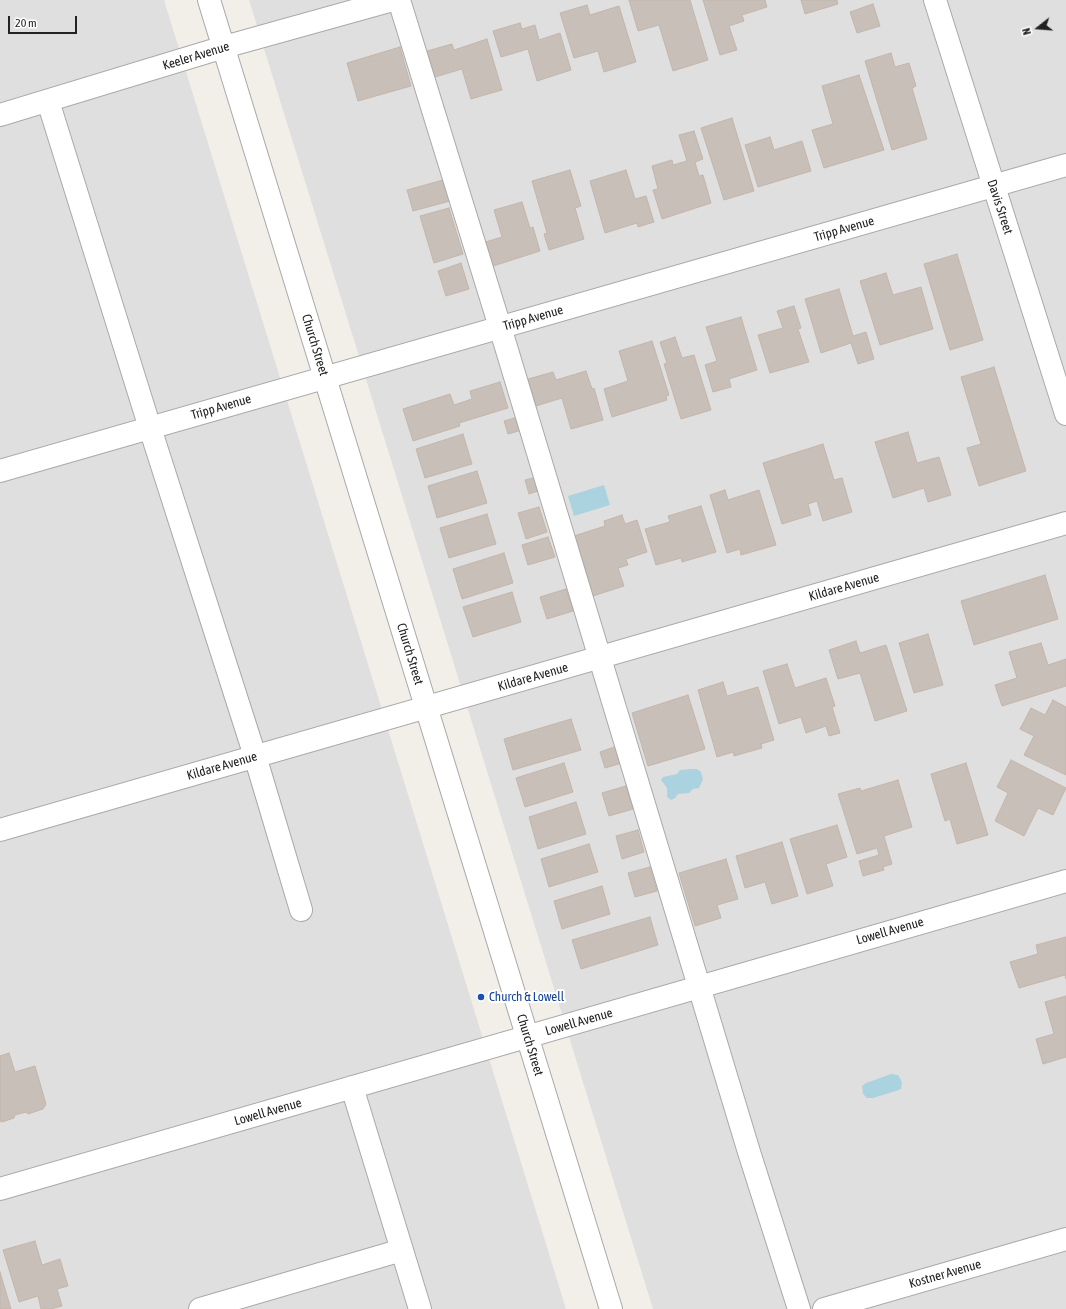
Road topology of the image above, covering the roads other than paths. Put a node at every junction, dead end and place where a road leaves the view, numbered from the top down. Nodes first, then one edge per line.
1 (209, 0) edge
2 (393, 0) edge
3 (399, 0) edge
4 (935, 0) edge
5 (224, 47) junction
6 (48, 101) junction
7 (0, 115) edge
8 (1066, 165) edge
9 (994, 186) junction
10 (500, 327) junction
11 (325, 377) junction
12 (1066, 414) edge
13 (150, 428) junction
14 (0, 471) edge
15 (1066, 523) edge
16 (599, 658) junction
17 (426, 707) junction
18 (255, 756) junction
19 (0, 830) edge
20 (1066, 881) edge
21 (301, 910) dead end
22 (699, 986) junction
23 (527, 1037) junction
24 (352, 1087) junction
25 (0, 1189) edge
26 (1066, 1239) edge
27 (402, 1250) junction
28 (200, 1309) edge
29 (420, 1309) edge
30 (611, 1309) edge
31 (799, 1309) edge
32 (824, 1309) edge

1 - 5 street, Church Street
2 - 5 street, Keeler Avenue
3 - 10 street
4 - 9 street, Davis Street
5 - 6 street, Keeler Avenue
5 - 11 street, Church Street
6 - 7 street, Keeler Avenue
6 - 13 street
8 - 9 street, Tripp Avenue
9 - 10 street, Tripp Avenue
9 - 12 street, Davis Street
10 - 11 street, Tripp Avenue
10 - 16 street
11 - 13 street, Tripp Avenue
11 - 17 street, Church Street
13 - 14 street, Tripp Avenue
13 - 18 street
15 - 16 street, Kildare Avenue
16 - 17 street, Kildare Avenue
16 - 22 street
17 - 18 street, Kildare Avenue
17 - 23 street, Church Street
18 - 19 street, Kildare Avenue
18 - 21 street
20 - 22 street, Lowell Avenue
22 - 23 street, Lowell Avenue
22 - 31 street
23 - 24 street, Lowell Avenue
23 - 30 street, Church Street
24 - 25 street, Lowell Avenue
24 - 27 street
26 - 32 street, Kostner Avenue
27 - 28 street
27 - 29 street

